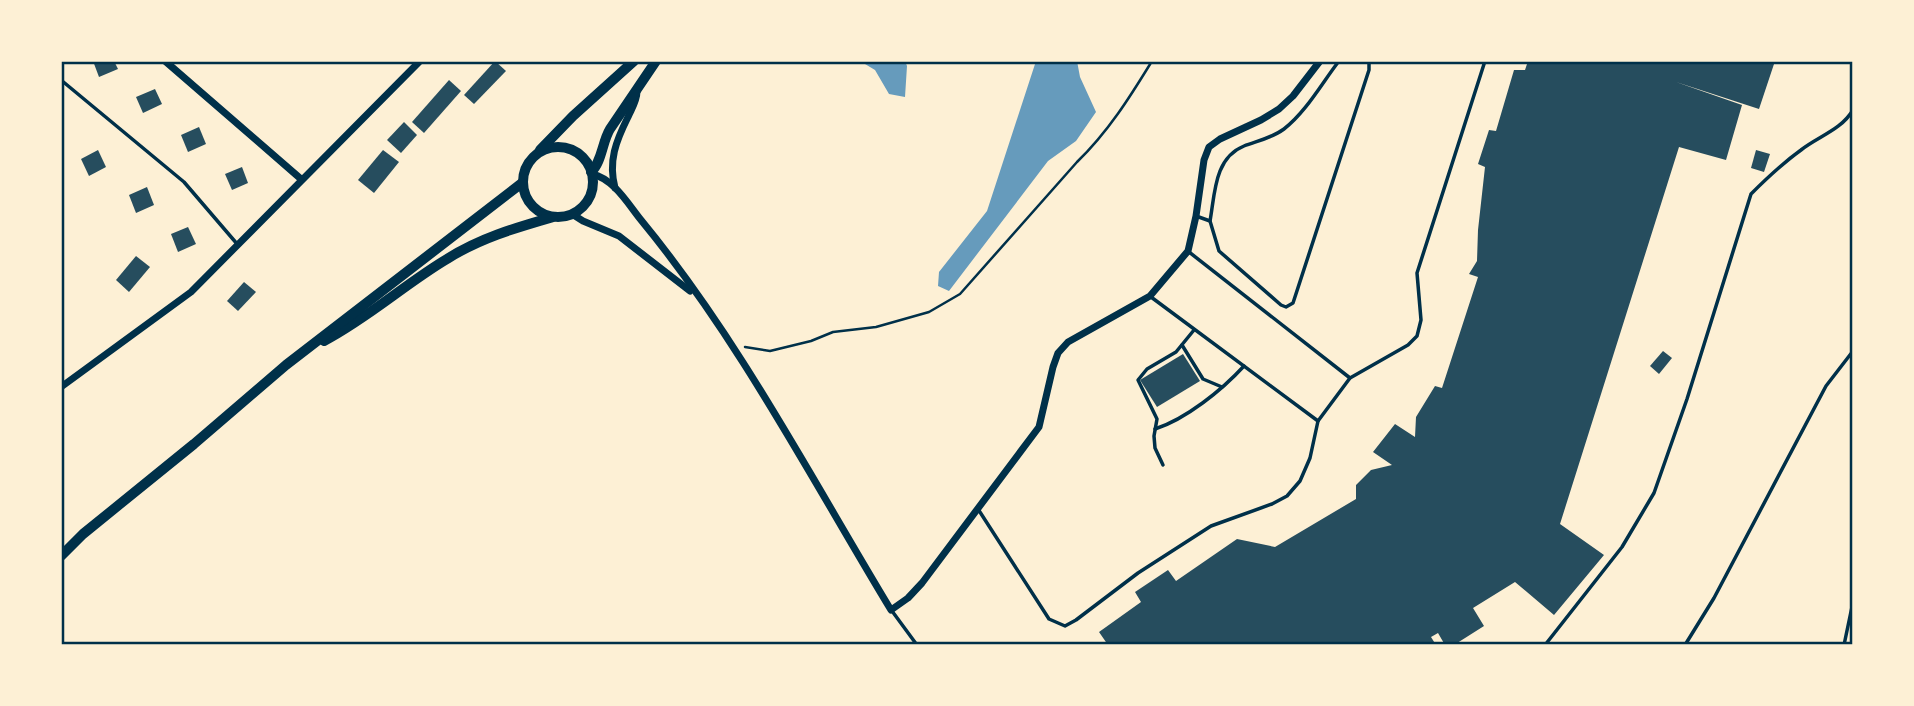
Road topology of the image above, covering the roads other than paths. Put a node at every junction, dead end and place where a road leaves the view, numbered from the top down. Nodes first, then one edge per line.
1 (165, 61) edge
2 (420, 61) edge
3 (634, 61) edge
4 (656, 61) edge
5 (1320, 61) edge
6 (1339, 61) edge
7 (1369, 61) edge
8 (1485, 61) edge
9 (61, 80) edge
10 (637, 90) junction
11 (1853, 110) edge
12 (534, 156) junction
13 (592, 173) junction
14 (301, 179) junction
15 (522, 183) junction
16 (615, 188) junction
17 (572, 214) junction
18 (1196, 215) junction
19 (553, 217) junction
20 (1210, 221) junction
21 (238, 245) junction
22 (1188, 251) junction
23 (1150, 296) junction
24 (707, 310) junction
25 (1194, 330) junction
26 (1182, 345) junction
27 (305, 350) junction
28 (1853, 351) edge
29 (1244, 366) junction
30 (1349, 378) junction
31 (61, 387) edge
32 (1222, 387) junction
33 (1318, 421) junction
34 (1155, 429) junction
35 (1163, 465) dead end
36 (978, 509) junction
37 (61, 556) edge
38 (1853, 602) edge
39 (891, 610) junction
40 (916, 645) edge
41 (1545, 645) edge
42 (1685, 645) edge
43 (1844, 645) edge

1 - 14 street
2 - 14 street
3 - 12 main road
4 - 10 main road
5 - 18 street
6 - 20 lane
7 - 20 lane
8 - 30 lane
9 - 21 lane
10 - 13 main road
10 - 16 street
11 - 41 lane
12 - 13 main road
12 - 15 main road
13 - 16 street
13 - 17 main road
14 - 21 street
15 - 19 main road
15 - 27 main road
16 - 24 street
17 - 19 main road
17 - 24 street
18 - 20 lane
18 - 22 street
19 - 27 main road
21 - 31 street
22 - 23 street
22 - 30 lane
23 - 25 lane
23 - 36 street
24 - 39 street
25 - 26 lane
25 - 29 lane
26 - 32 lane
26 - 34 lane
27 - 37 main road
28 - 42 lane
29 - 32 lane
29 - 33 lane
30 - 33 lane
32 - 34 lane
33 - 36 lane
34 - 35 lane
36 - 39 street
38 - 43 lane
39 - 40 lane

